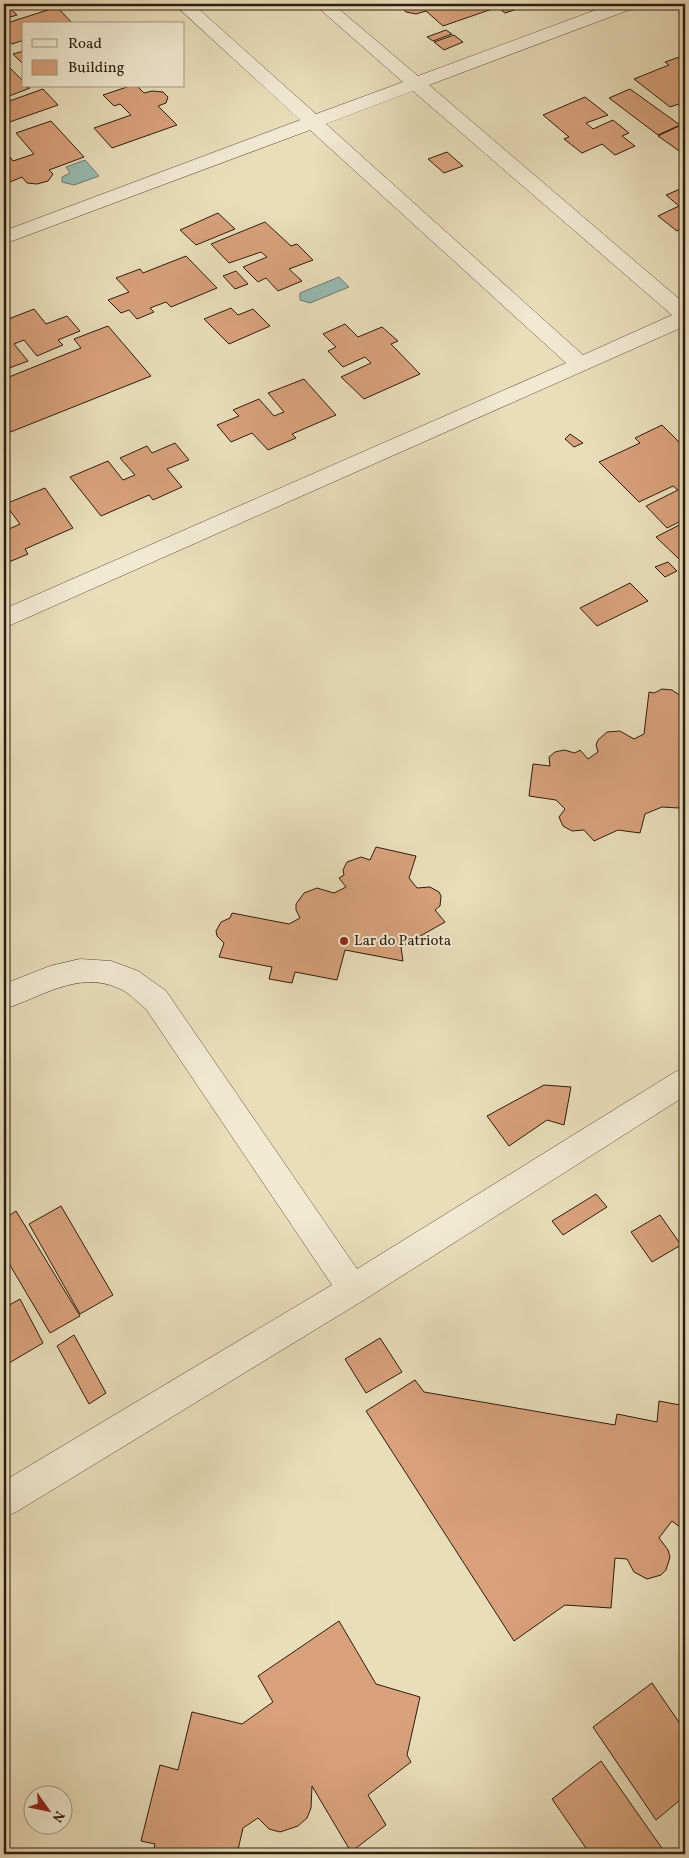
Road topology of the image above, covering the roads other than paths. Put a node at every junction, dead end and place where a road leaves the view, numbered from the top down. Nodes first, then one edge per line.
1 (183, 4) edge
2 (323, 4) edge
3 (628, 4) edge
4 (416, 83) junction
5 (314, 122) junction
6 (4, 238) edge
7 (685, 317) edge
8 (582, 365) junction
9 (4, 619) edge
10 (4, 997) edge
11 (685, 1081) edge
12 (354, 1289) junction
13 (4, 1500) edge

1 - 5 street
2 - 4 street
3 - 4 street
4 - 5 street
4 - 7 street
5 - 6 street
5 - 8 street
7 - 8 street
8 - 9 street
10 - 12 street
11 - 12 street
12 - 13 street

